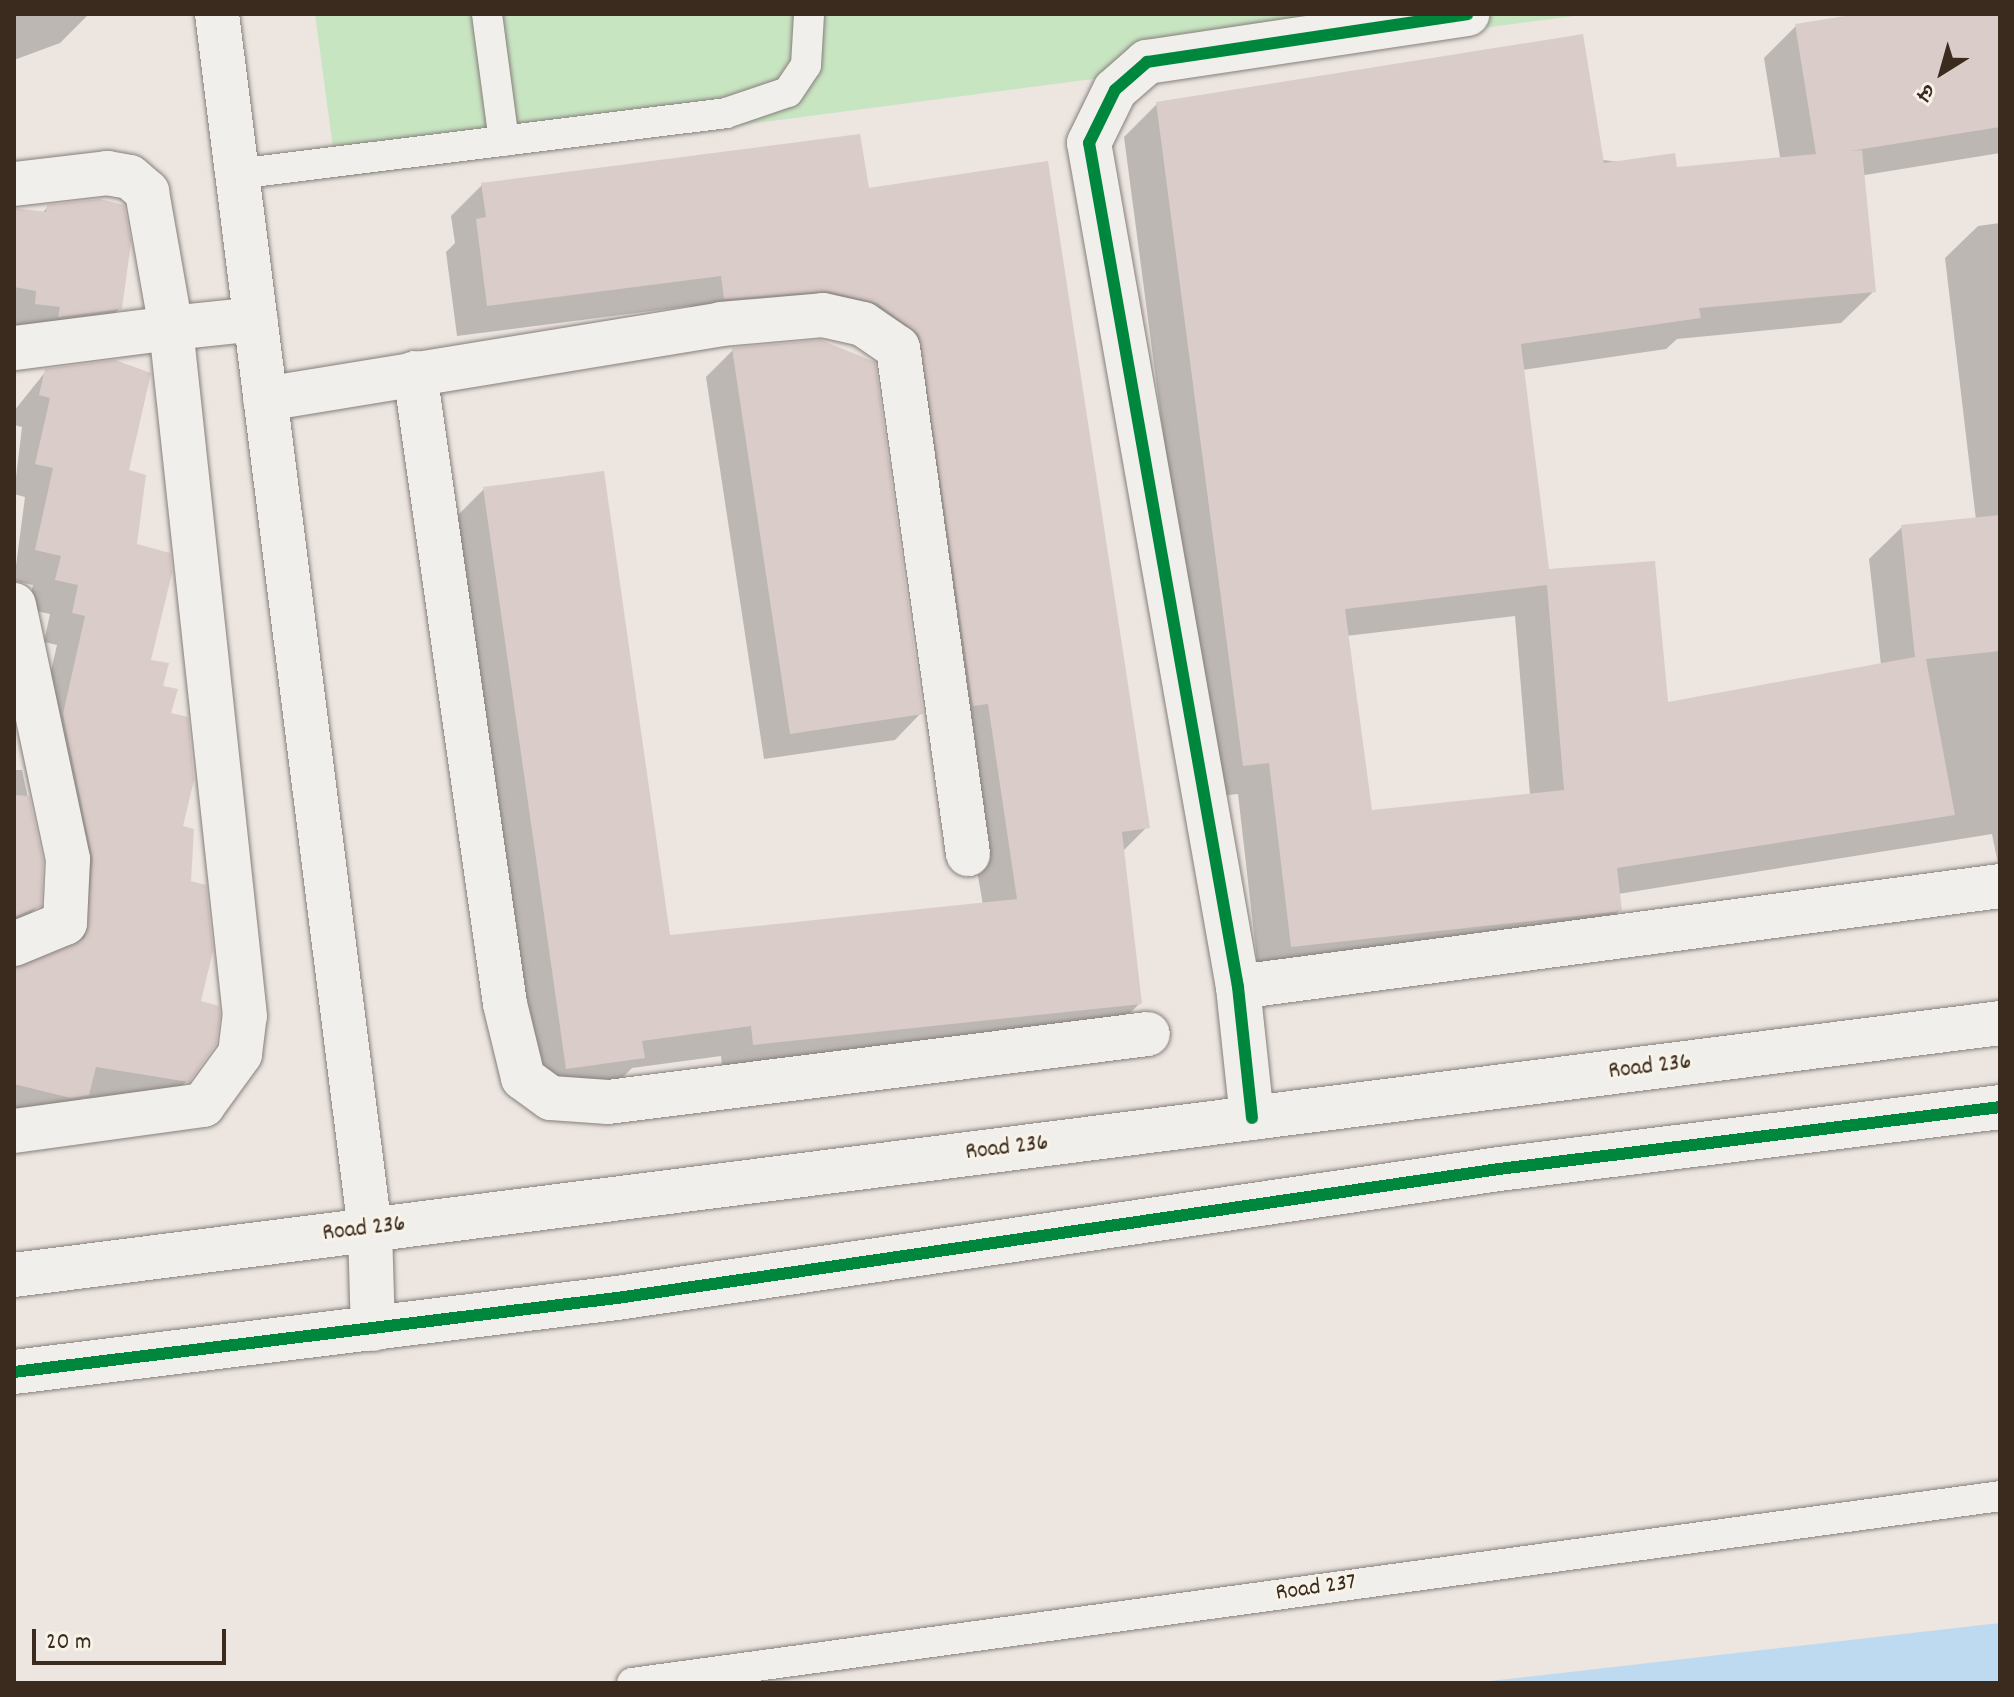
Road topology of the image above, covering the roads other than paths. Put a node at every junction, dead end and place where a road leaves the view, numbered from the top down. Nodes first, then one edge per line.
1 (217, 14) edge
2 (487, 14) edge
3 (809, 14) edge
4 (1467, 14) edge
5 (504, 141) junction
6 (237, 174) junction
7 (14, 184) edge
8 (256, 319) junction
9 (171, 328) junction
10 (14, 348) edge
11 (415, 373) junction
12 (265, 399) junction
13 (14, 605) edge
14 (968, 854) dead end
15 (2000, 886) edge
16 (14, 944) edge
17 (1238, 987) junction
18 (2000, 1023) edge
19 (1148, 1034) dead end
20 (2000, 1107) edge
21 (1252, 1118) junction
22 (14, 1131) edge
23 (370, 1230) junction
24 (14, 1275) edge
25 (373, 1329) junction
26 (14, 1372) edge
27 (2000, 1496) edge
28 (632, 1683) edge

1 - 6 street
2 - 5 lane
3 - 5 lane
4 - 17 street
5 - 6 lane
6 - 8 street
7 - 9 street
8 - 9 street
8 - 12 street
9 - 10 street
9 - 22 street
11 - 12 street
11 - 14 street
11 - 19 street
12 - 23 street
13 - 16 street
15 - 17 street
17 - 21 street
18 - 21 street, Road 236
20 - 25 street
21 - 23 street, Road 236
23 - 24 street, Road 236
23 - 25 street
25 - 26 street
27 - 28 lane, Road 237

